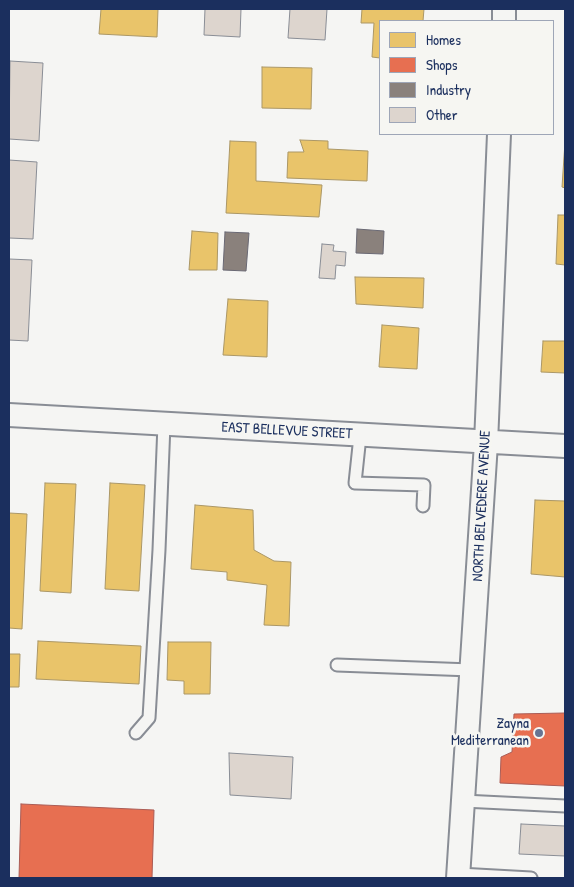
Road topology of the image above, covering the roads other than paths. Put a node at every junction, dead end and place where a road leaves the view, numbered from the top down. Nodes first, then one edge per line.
1 (499, 135) edge
2 (9, 415) edge
3 (164, 424) junction
4 (360, 436) junction
5 (486, 443) junction
6 (565, 446) edge
7 (423, 506) dead end
8 (337, 665) dead end
9 (471, 670) junction
10 (136, 733) dead end
11 (463, 801) junction
12 (565, 806) edge
13 (458, 876) edge
14 (530, 878) edge

1 - 5 street, NORTH BELVEDERE AVENUE
2 - 3 street, EAST BELLEVUE STREET
3 - 4 street, EAST BELLEVUE STREET
3 - 10 lane
4 - 5 street, EAST BELLEVUE STREET
4 - 7 lane
5 - 6 street, EAST BELLEVUE STREET
5 - 9 street, NORTH BELVEDERE AVENUE
8 - 9 lane
9 - 11 street, NORTH BELVEDERE AVENUE
11 - 12 lane
11 - 13 street, NORTH BELVEDERE AVENUE
13 - 14 lane

